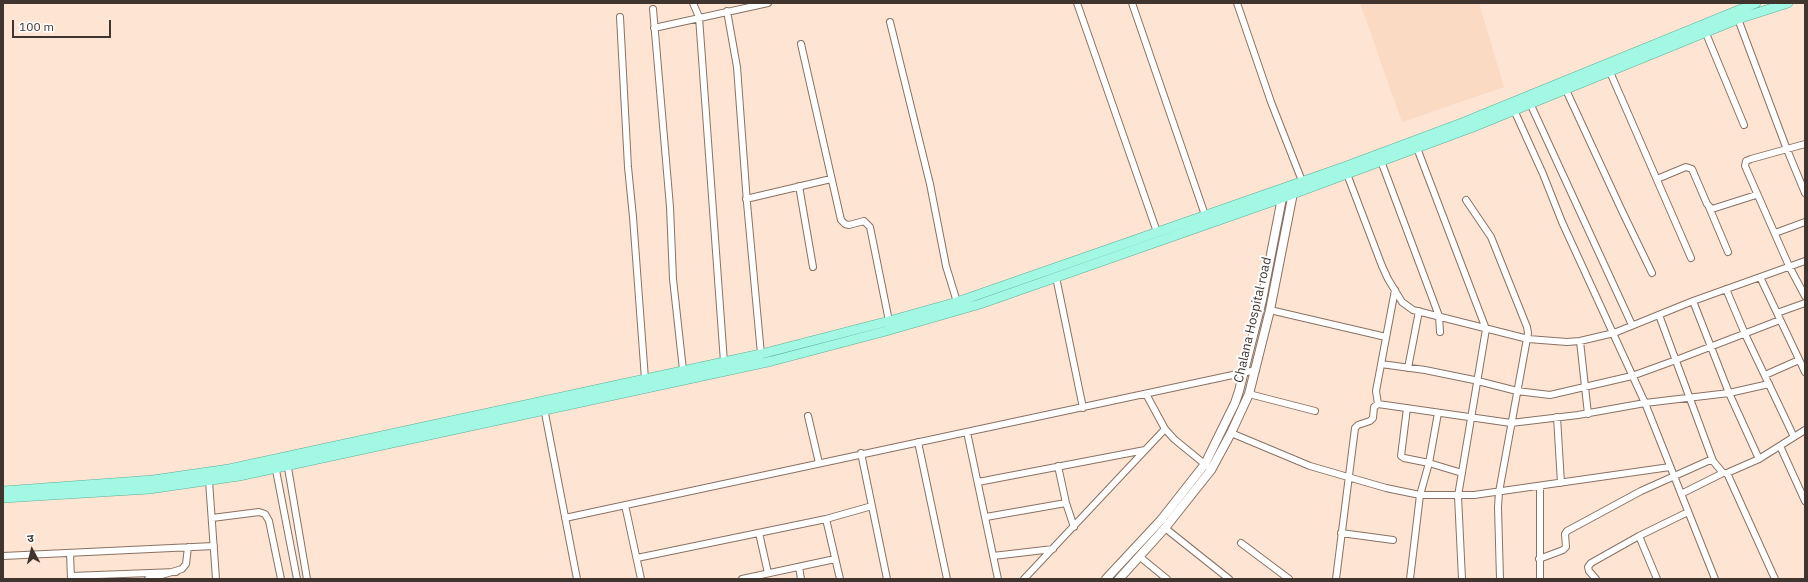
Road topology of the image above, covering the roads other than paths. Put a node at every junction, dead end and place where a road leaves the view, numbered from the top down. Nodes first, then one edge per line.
1 (694, 3) edge
2 (768, 3) edge
3 (1077, 3) edge
4 (1132, 3) edge
5 (1237, 3) edge
6 (1756, 3) edge
7 (1788, 3) edge
8 (653, 9) dead end
9 (727, 11) junction
10 (620, 17) dead end
11 (698, 17) junction
12 (1738, 19) junction
13 (890, 22) dead end
14 (654, 28) junction
15 (1706, 32) junction
16 (801, 44) dead end
17 (1610, 72) junction
18 (1566, 90) junction
19 (1528, 100) junction
20 (1514, 110) junction
21 (1744, 125) dead end
22 (1805, 144) edge
23 (1417, 148) junction
24 (1787, 150) junction
25 (1381, 161) junction
26 (1347, 174) junction
27 (831, 179) junction
28 (1657, 179) junction
29 (1802, 180) edge
30 (799, 186) junction
31 (1297, 186) junction
32 (1282, 193) junction
33 (1805, 193) edge
34 (1756, 195) junction
35 (746, 199) junction
36 (1466, 200) dead end
37 (1709, 207) junction
38 (1205, 216) junction
39 (1805, 222) edge
40 (1157, 232) junction
41 (1775, 232) junction
42 (1728, 252) dead end
43 (1691, 258) dead end
44 (1805, 261) edge
45 (1789, 266) junction
46 (813, 267) dead end
47 (1652, 273) dead end
48 (1056, 277) junction
49 (1760, 277) junction
50 (1726, 288) junction
51 (1395, 290) junction
52 (1805, 296) edge
53 (1693, 301) junction
54 (957, 302) junction
55 (1805, 303) edge
56 (1270, 310) junction
57 (1418, 311) junction
58 (1777, 313) junction
59 (1659, 315) junction
60 (1439, 316) junction
61 (1780, 320) junction
62 (889, 321) junction
63 (1632, 325) junction
64 (1486, 329) junction
65 (1440, 332) dead end
66 (1614, 333) junction
67 (1745, 334) junction
68 (1386, 337) junction
69 (1528, 339) junction
70 (1580, 341) junction
71 (1711, 347) junction
72 (761, 354) junction
73 (1676, 360) junction
74 (724, 362) junction
75 (1381, 364) junction
76 (1803, 365) edge
77 (1408, 368) junction
78 (683, 370) junction
79 (1256, 370) junction
80 (1243, 374) junction
81 (1765, 375) junction
82 (1632, 376) junction
83 (645, 379) junction
84 (1477, 380) junction
85 (1769, 384) junction
86 (1584, 387) junction
87 (1517, 391) junction
88 (1729, 393) junction
89 (1146, 394) junction
90 (1249, 394) junction
91 (1689, 398) junction
92 (1645, 403) junction
93 (1378, 404) junction
94 (543, 405) junction
95 (1083, 408) junction
96 (1407, 408) junction
97 (1314, 411) dead end
98 (1438, 413) junction
99 (1588, 414) junction
100 (808, 416) dead end
101 (1471, 418) junction
102 (1557, 418) junction
103 (1511, 422) junction
104 (1165, 429) junction
105 (1805, 430) edge
106 (966, 432) junction
107 (1231, 433) junction
108 (1794, 437) junction
109 (918, 442) junction
110 (1780, 446) junction
111 (1145, 450) junction
112 (861, 453) junction
113 (1759, 458) junction
114 (286, 461) junction
115 (1713, 461) junction
116 (819, 463) junction
117 (1429, 463) junction
118 (274, 464) junction
119 (1058, 466) junction
120 (1670, 466) junction
121 (1208, 467) junction
122 (1462, 473) junction
123 (1725, 473) junction
124 (1349, 477) junction
125 (1674, 477) junction
126 (208, 481) junction
127 (978, 482) junction
128 (1561, 483) junction
129 (1540, 486) junction
130 (3, 491) edge
131 (1499, 492) junction
132 (1681, 494) junction
133 (1420, 495) junction
134 (1458, 496) junction
135 (3, 498) edge
136 (1805, 500) edge
137 (1066, 503) junction
138 (625, 505) junction
139 (872, 506) junction
140 (1688, 512) junction
141 (986, 517) junction
142 (212, 518) junction
143 (565, 518) junction
144 (826, 519) junction
145 (1074, 527) junction
146 (1165, 528) junction
147 (759, 533) junction
148 (1341, 533) junction
149 (1639, 536) junction
150 (1392, 540) dead end
151 (1241, 543) dead end
152 (214, 546) junction
153 (188, 547) junction
154 (1053, 549) junction
155 (70, 553) junction
156 (3, 556) edge
157 (994, 556) junction
158 (1140, 557) junction
159 (637, 558) junction
160 (835, 559) junction
161 (1539, 559) junction
162 (799, 567) junction
163 (176, 572) junction
164 (768, 574) junction
165 (71, 577) edge
166 (1656, 578) edge
167 (148, 579) edge
168 (216, 579) edge
169 (281, 579) edge
170 (297, 579) edge
171 (307, 579) edge
172 (577, 579) edge
173 (641, 579) edge
174 (742, 579) edge
175 (801, 579) edge
176 (840, 579) edge
177 (887, 579) edge
178 (947, 579) edge
179 (998, 579) edge
180 (1024, 579) edge
181 (1106, 579) edge
182 (1119, 579) edge
183 (1167, 579) edge
184 (1229, 579) edge
185 (1288, 579) edge
186 (1336, 579) edge
187 (1410, 579) edge
188 (1462, 579) edge
189 (1500, 579) edge
190 (1540, 579) edge
191 (1596, 579) edge
192 (1715, 579) edge
193 (1776, 579) edge

1 - 11 street
2 - 9 street
3 - 40 street
4 - 38 street
5 - 31 street
6 - 19 main road
7 - 12 main road
8 - 14 street
9 - 11 street
9 - 35 street
10 - 83 street
11 - 14 street
11 - 74 street
12 - 15 main road
12 - 24 street
13 - 54 street
14 - 78 street
15 - 17 main road
15 - 21 street
16 - 27 street
17 - 18 main road
17 - 28 street
18 - 19 main road
18 - 47 street
19 - 20 main road
19 - 31 main road
19 - 63 street
20 - 23 main road
20 - 66 street
22 - 24 street
23 - 25 main road
23 - 64 street
24 - 29 street
24 - 34 street
25 - 26 main road
25 - 60 street
26 - 31 main road
26 - 51 street
27 - 30 street
27 - 62 street
28 - 37 street
28 - 43 street
29 - 33 street
30 - 35 street
30 - 46 street
31 - 32 main road
31 - 56 street, Chalana Hospital road
32 - 38 main road
32 - 48 main road
32 - 80 street, Chalana Hospital road
34 - 37 street
34 - 41 street
35 - 72 street
36 - 69 street
37 - 42 street
38 - 40 main road
39 - 41 street
40 - 54 main road
41 - 45 street
44 - 45 street
45 - 49 street
45 - 52 street
48 - 94 main road
48 - 95 street
49 - 50 street
49 - 58 street
50 - 53 street
50 - 67 street
51 - 57 street
51 - 68 street
53 - 59 street
53 - 71 street
54 - 62 main road
55 - 58 street
56 - 68 street
56 - 79 street, Chalana Hospital road
57 - 60 street
57 - 77 street
58 - 61 street
59 - 63 street
59 - 73 street
60 - 64 street
60 - 65 street
61 - 67 street
61 - 76 street
62 - 72 main road
63 - 66 street
64 - 69 street
64 - 84 street
66 - 70 street
66 - 82 street
67 - 71 street
67 - 81 street
68 - 75 street
69 - 70 street
69 - 87 street
70 - 86 street
71 - 73 street
71 - 88 street
72 - 74 main road
73 - 82 street
73 - 91 street
74 - 78 main road
75 - 77 street
75 - 93 street
76 - 81 street
77 - 84 street
78 - 83 main road
79 - 80 street
79 - 90 street, Chalana Hospital road
80 - 89 street
80 - 121 street, Chalana Hospital road
81 - 85 street
82 - 86 street
82 - 92 street
83 - 94 main road
84 - 87 street
84 - 101 street
85 - 88 street
85 - 108 street
86 - 87 street
86 - 99 street
87 - 103 street
88 - 91 street
88 - 113 street
89 - 95 street
89 - 104 street
90 - 97 street
90 - 107 street, Chalana Hospital road
91 - 92 street
91 - 115 street
92 - 99 street
92 - 120 street
93 - 96 street
93 - 124 street
94 - 114 main road
94 - 143 street
95 - 106 street
96 - 98 street
96 - 117 street
98 - 101 street
98 - 117 street
99 - 102 street
100 - 116 street
101 - 103 street
101 - 122 street
102 - 103 street
102 - 128 street
103 - 131 street
104 - 111 street
104 - 121 street
105 - 108 street
106 - 109 street
106 - 127 street
107 - 121 street, Chalana Hospital road
107 - 124 street
108 - 110 street
109 - 112 street
109 - 178 street
110 - 113 street
110 - 136 street
111 - 119 street
111 - 145 street
112 - 116 street
112 - 139 street
113 - 123 street
114 - 118 main road
114 - 171 street
115 - 123 street
115 - 125 street
116 - 138 street
117 - 122 street
117 - 133 street
118 - 126 main road
118 - 130 main road
118 - 170 street
119 - 127 street
119 - 137 street
120 - 125 street
120 - 128 street
121 - 146 street, Chalana Hospital road
121 - 181 street, Chalana Hospital road
122 - 134 street
123 - 132 street
123 - 193 street
124 - 133 street
124 - 148 street
125 - 132 street
125 - 161 street
126 - 135 main road
126 - 142 street
127 - 141 street
128 - 129 street
129 - 131 street
129 - 161 street
131 - 134 street
131 - 189 street
132 - 140 street
133 - 134 street
133 - 187 street
134 - 188 street
137 - 141 street
137 - 145 street
138 - 143 street
138 - 159 street
139 - 144 street
139 - 177 street
140 - 149 street
140 - 192 street
141 - 157 street
142 - 152 street
142 - 169 street
143 - 172 street
144 - 147 street
144 - 160 street
145 - 154 street
146 - 158 street, Chalana Hospital road
146 - 184 street
147 - 159 street
147 - 164 street
148 - 150 street
148 - 186 street
149 - 166 street
149 - 191 street
151 - 185 street
152 - 153 street
152 - 168 street
153 - 155 street
153 - 163 street
154 - 157 street
154 - 180 street
155 - 156 street
155 - 165 street
157 - 179 street
158 - 182 street, Chalana Hospital road
158 - 183 street
159 - 173 street
160 - 162 street
160 - 176 street
161 - 190 street
162 - 164 street
162 - 175 street
163 - 165 street
163 - 167 street
164 - 174 street

